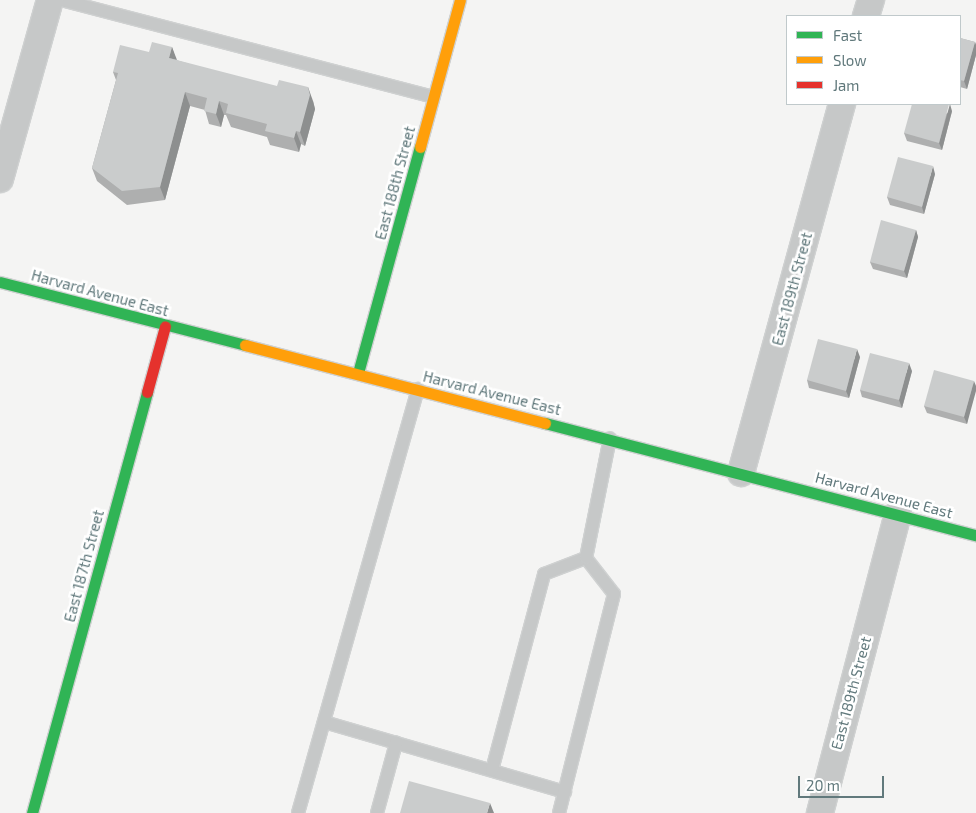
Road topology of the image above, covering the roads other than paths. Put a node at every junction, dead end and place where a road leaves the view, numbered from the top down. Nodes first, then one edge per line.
1 (50, 0) edge
2 (61, 0) edge
3 (460, 0) edge
4 (871, 0) edge
5 (866, 15) edge
6 (434, 97) junction
7 (842, 105) edge
8 (0, 179) edge
9 (0, 282) edge
10 (165, 326) junction
11 (358, 373) junction
12 (418, 389) junction
13 (610, 438) junction
14 (741, 474) junction
15 (898, 514) junction
16 (976, 535) edge
17 (586, 558) junction
18 (324, 722) junction
19 (396, 742) junction
20 (492, 770) junction
21 (565, 792) junction
22 (32, 813) edge
23 (298, 813) edge
24 (377, 813) edge
25 (560, 813) edge
26 (820, 813) edge

1 - 8 street
2 - 6 lane
3 - 6 main road, East 188th Street
4 - 5 street
6 - 11 main road, East 188th Street
7 - 14 street, East 189th Street
9 - 10 main road, Harvard Avenue East
10 - 11 main road, Harvard Avenue East
10 - 22 main road, East 187th Street
11 - 12 main road, Harvard Avenue East
12 - 13 main road, Harvard Avenue East
12 - 18 lane
13 - 14 main road, Harvard Avenue East
13 - 17 lane
14 - 15 main road, Harvard Avenue East
15 - 16 main road, Harvard Avenue East
15 - 26 street, East 189th Street
17 - 20 lane
17 - 21 lane
18 - 19 lane
18 - 23 lane
19 - 20 lane
19 - 24 lane
20 - 21 lane
21 - 25 lane

